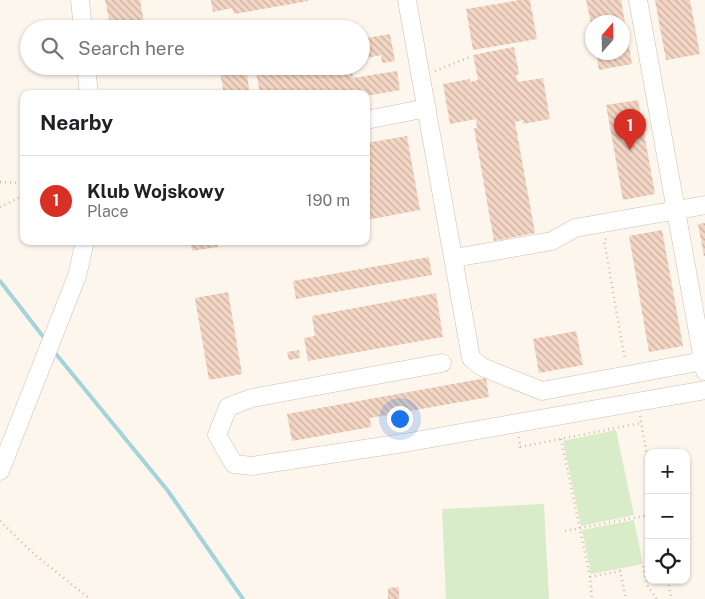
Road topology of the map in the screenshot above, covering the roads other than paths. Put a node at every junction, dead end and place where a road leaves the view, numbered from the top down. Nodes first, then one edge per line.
1 (80, 0) edge
2 (407, 0) edge
3 (638, 0) edge
4 (82, 20) edge
5 (87, 75) edge
6 (89, 90) edge
7 (427, 108) junction
8 (370, 119) edge
9 (705, 205) edge
10 (675, 210) junction
11 (84, 245) edge
12 (454, 258) junction
13 (442, 362) dead end
14 (704, 367) edge
15 (705, 390) edge
16 (0, 471) edge

1 - 4 lane
2 - 7 lane
3 - 10 lane
5 - 6 lane
7 - 8 lane
7 - 12 lane
9 - 10 lane
10 - 12 lane
10 - 14 lane
11 - 16 lane
12 - 14 lane
13 - 15 lane

